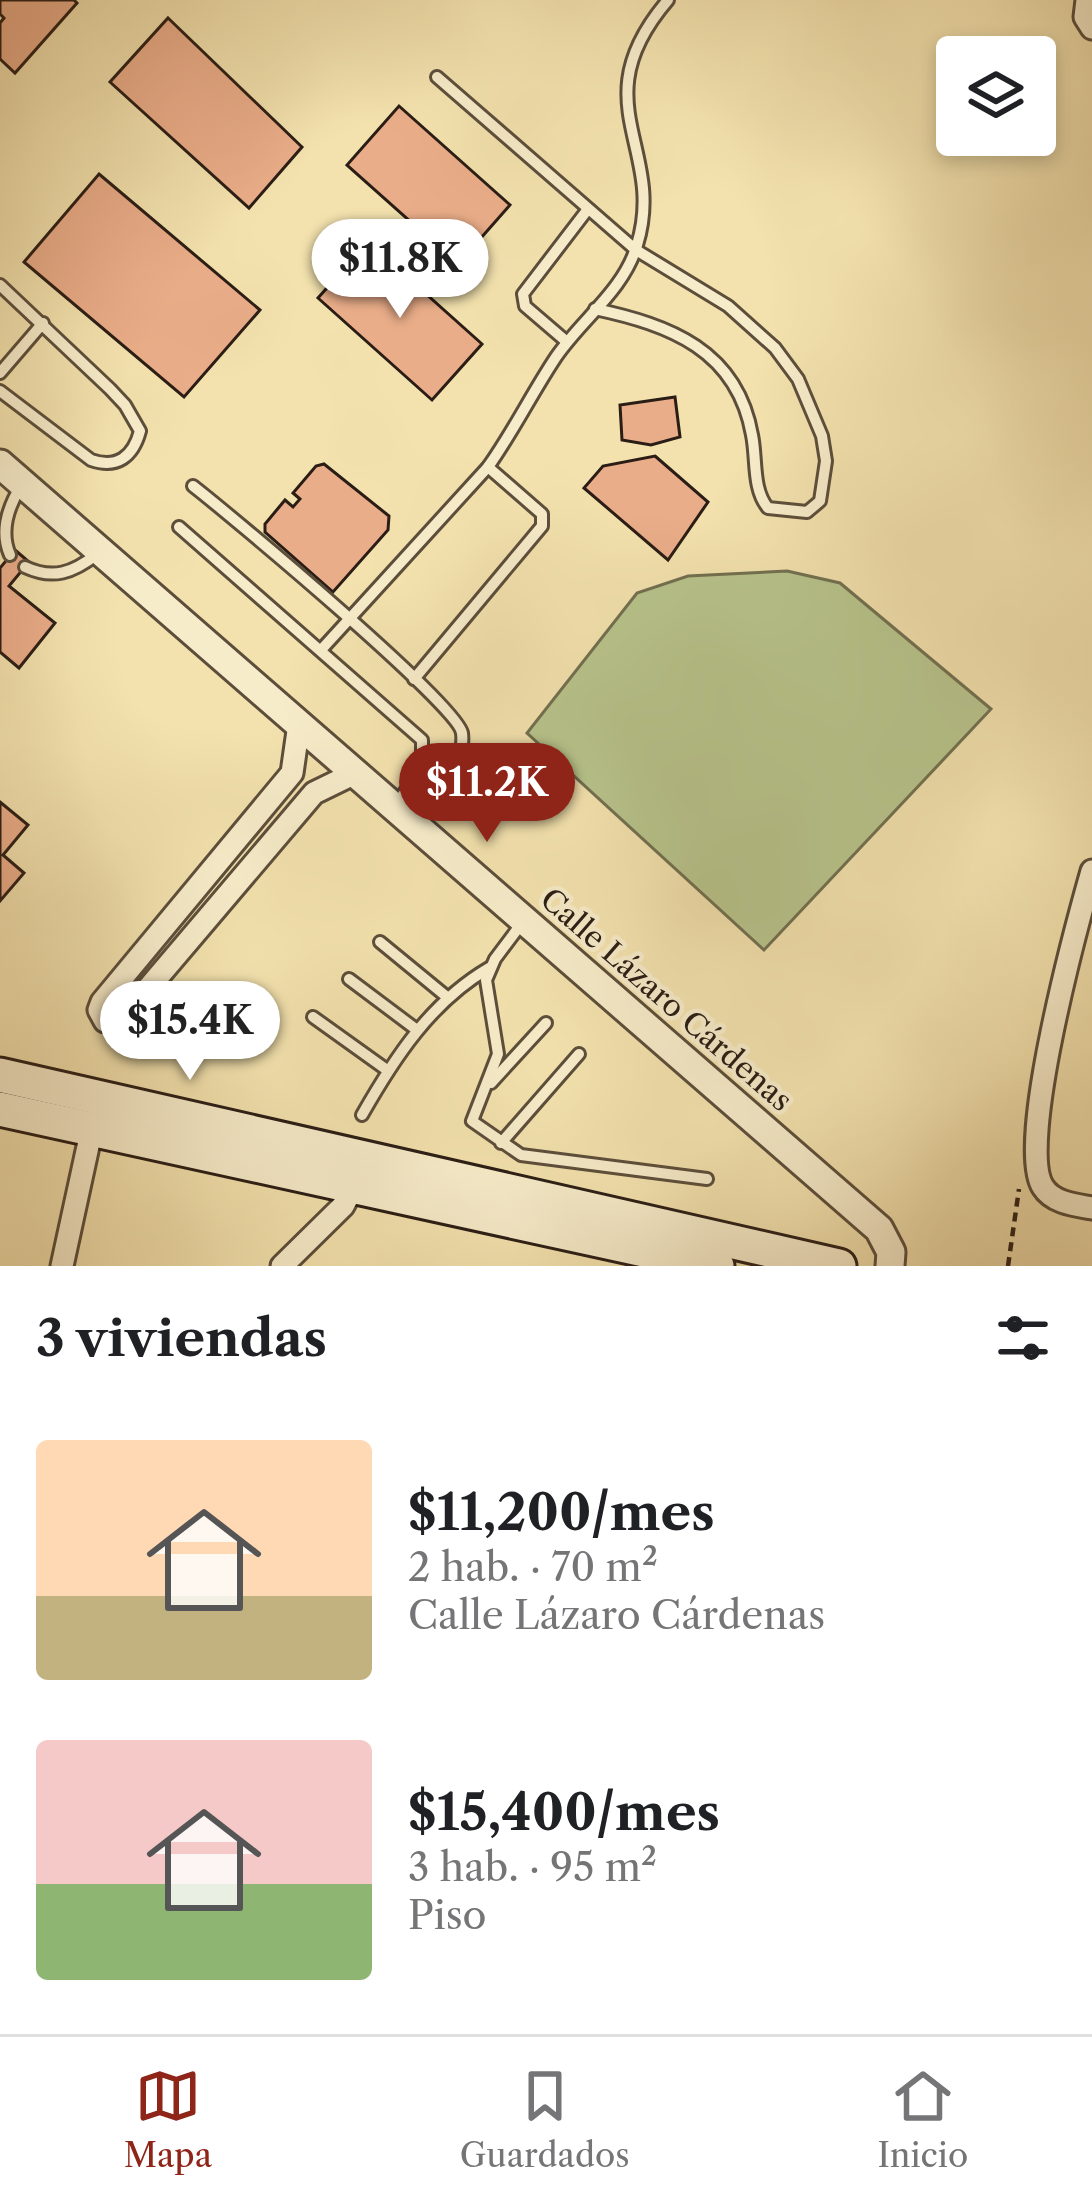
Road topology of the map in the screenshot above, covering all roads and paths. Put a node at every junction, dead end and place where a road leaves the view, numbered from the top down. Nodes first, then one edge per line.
1 (668, 0) edge
2 (437, 77) dead end
3 (588, 209) junction
4 (636, 250) junction
5 (0, 285) edge
6 (595, 309) junction
7 (43, 323) junction
8 (567, 342) junction
9 (0, 373) edge
10 (0, 391) edge
11 (0, 464) edge
12 (488, 467) junction
13 (22, 484) junction
14 (193, 485) dead end
15 (179, 527) dead end
16 (100, 552) junction
17 (10, 555) dead end
18 (25, 567) dead end
19 (349, 622) junction
20 (321, 650) junction
21 (415, 679) junction
22 (299, 724) junction
23 (355, 773) junction
24 (405, 816) junction
25 (1092, 871) edge
26 (178, 910) junction
27 (524, 920) junction
28 (200, 928) junction
29 (380, 942) dead end
30 (489, 968) junction
31 (349, 979) dead end
32 (447, 997) junction
33 (313, 1017) dead end
34 (545, 1023) dead end
35 (417, 1030) junction
36 (579, 1054) dead end
37 (387, 1070) junction
38 (0, 1075) edge
39 (485, 1090) junction
40 (0, 1108) edge
41 (362, 1114) dead end
42 (92, 1129) junction
43 (501, 1143) junction
44 (359, 1175) junction
45 (1020, 1178) dead end
46 (706, 1179) dead end
47 (1092, 1208) edge
48 (62, 1266) edge
49 (282, 1266) edge
50 (717, 1266) edge
51 (839, 1266) edge
52 (890, 1266) edge
53 (1009, 1266) edge

1 - 4 lane
2 - 3 lane
3 - 4 lane
3 - 8 lane
4 - 6 lane
4 - 6 lane
5 - 7 lane
6 - 8 lane
7 - 9 lane
7 - 10 lane
8 - 12 lane
11 - 13 street, Calle Lázaro Cárdenas
12 - 19 lane
12 - 21 lane
13 - 16 street, Calle Lázaro Cárdenas
13 - 17 lane
14 - 19 lane
15 - 20 lane
16 - 18 lane
16 - 22 street, Calle Lázaro Cárdenas
19 - 20 lane
19 - 21 lane
20 - 24 lane
21 - 24 lane
22 - 23 street, Calle Lázaro Cárdenas
22 - 26 street
23 - 24 street, Calle Lázaro Cárdenas
23 - 28 street
24 - 27 street, Calle Lázaro Cárdenas
25 - 47 street
26 - 28 street
26 - 28 street
27 - 30 lane
27 - 52 street, Calle Lázaro Cárdenas
29 - 32 lane
30 - 32 lane
30 - 39 lane
31 - 35 lane
32 - 35 lane
33 - 37 lane
34 - 39 lane
35 - 37 lane
36 - 43 lane
37 - 41 lane
38 - 44 main road
39 - 43 lane
40 - 42 main road
42 - 44 main road
42 - 48 street
43 - 46 lane
44 - 49 street
44 - 50 main road
44 - 51 main road
45 - 53 path

